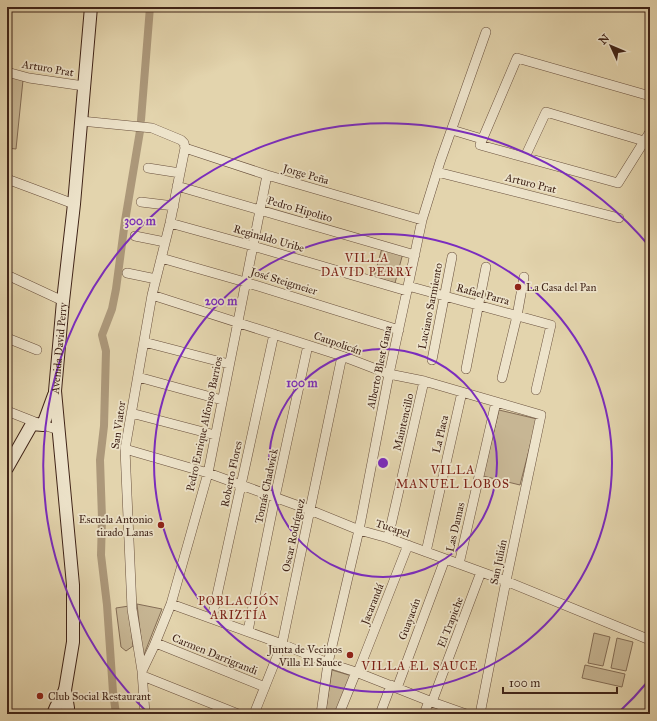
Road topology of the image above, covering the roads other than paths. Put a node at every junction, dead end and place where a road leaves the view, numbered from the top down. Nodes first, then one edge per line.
1 (91, 7) edge
2 (486, 32) dead end
3 (7, 72) edge
4 (84, 86) junction
5 (650, 96) edge
6 (81, 121) junction
7 (452, 130) junction
8 (650, 132) edge
9 (482, 139) junction
10 (644, 141) junction
11 (185, 146) junction
12 (525, 157) junction
13 (148, 168) dead end
14 (437, 172) junction
15 (180, 173) junction
16 (267, 175) junction
17 (7, 179) edge
18 (177, 186) junction
19 (142, 202) dead end
20 (74, 204) junction
21 (174, 206) junction
22 (260, 210) junction
23 (619, 218) dead end
24 (422, 220) junction
25 (170, 223) junction
26 (135, 236) dead end
27 (165, 242) junction
28 (253, 246) junction
29 (415, 255) junction
30 (452, 257) dead end
31 (161, 258) junction
32 (486, 267) dead end
33 (127, 273) dead end
34 (7, 275) edge
35 (524, 277) dead end
36 (156, 279) junction
37 (245, 282) junction
38 (408, 289) junction
39 (152, 295) junction
40 (444, 296) junction
41 (64, 301) junction
42 (479, 306) junction
43 (517, 316) junction
44 (237, 322) junction
45 (399, 330) junction
46 (274, 334) junction
47 (7, 338) edge
48 (144, 342) junction
49 (308, 345) junction
50 (37, 350) dead end
51 (342, 356) junction
52 (432, 360) dead end
53 (229, 364) junction
54 (466, 369) dead end
55 (389, 374) junction
56 (138, 377) junction
57 (502, 378) dead end
58 (424, 381) junction
59 (536, 390) dead end
60 (56, 391) junction
61 (462, 392) junction
62 (222, 400) junction
63 (496, 402) junction
64 (7, 411) edge
65 (132, 412) junction
66 (542, 416) joint
67 (43, 425) junction
68 (59, 430) junction
69 (215, 435) junction
70 (125, 449) junction
71 (7, 468) edge
72 (208, 473) junction
73 (241, 485) junction
74 (275, 497) junction
75 (310, 510) junction
76 (359, 530) junction
77 (388, 538) junction
78 (408, 546) junction
79 (426, 552) junction
80 (445, 559) junction
81 (459, 564) junction
82 (481, 572) junction
83 (506, 581) junction
84 (172, 604) junction
85 (212, 618) junction
86 (248, 631) junction
87 (650, 640) edge
88 (156, 643) junction
89 (282, 644) junction
90 (328, 663) junction
91 (357, 672) junction
92 (143, 673) junction
93 (265, 687) junction
94 (394, 687) junction
95 (65, 690) junction
96 (430, 701) junction
97 (318, 713) edge
98 (53, 714) edge
99 (66, 714) edge
100 (145, 714) edge
101 (238, 714) edge
102 (254, 714) edge
103 (339, 714) edge
104 (380, 714) edge
105 (424, 714) edge
106 (466, 714) edge
107 (480, 714) edge

1 - 4 main road, Avenida David Perry
2 - 7 street, Alberto Blest Gana
3 - 4 street, Arturo Prat
4 - 6 main road, Avenida David Perry
5 - 9 street
6 - 11 street, Jorge Peña
6 - 20 main road, Avenida David Perry
7 - 9 street
7 - 14 street, Alberto Blest Gana
8 - 10 street
9 - 12 street
10 - 12 street
10 - 12 street
11 - 15 street, San Viator
11 - 16 street, Jorge Peña
13 - 15 street
14 - 23 street, Arturo Prat
14 - 24 street, Alberto Blest Gana
15 - 18 street, San Viator
16 - 22 street, Pedro Enrique Alfonso Barrios
16 - 24 street, Jorge Peña
17 - 20 street
18 - 21 street, San Viator
18 - 22 street, Pedro Hipolito
19 - 21 street
20 - 41 main road, Avenida David Perry
21 - 25 street, San Viator
22 - 28 street, Pedro Enrique Alfonso Barrios
22 - 29 street, Pedro Hipolito
24 - 29 street, Alberto Blest Gana
25 - 27 street, San Viator
25 - 28 street, Reginaldo Uribe
26 - 27 street
27 - 31 street, San Viator
28 - 37 street, Pedro Enrique Alfonso Barrios
28 - 38 street, Reginaldo Uribe
29 - 38 street, Alberto Blest Gana
30 - 40 street, Luciano Sarmiento
31 - 36 street, San Viator
31 - 37 street, José Steigmeier
32 - 42 street
33 - 36 street
34 - 41 street
35 - 43 street
36 - 39 street, San Viator
37 - 44 street, Pedro Enrique Alfonso Barrios
37 - 45 street, José Steigmeier
38 - 40 street, Rafael Parra
38 - 45 street, Alberto Blest Gana
39 - 44 street, Caupolicán
39 - 48 street, San Viator
40 - 42 street, Rafael Parra
40 - 52 street, Luciano Sarmiento
41 - 60 main road, Avenida David Perry
42 - 43 street, Rafael Parra
42 - 54 street
43 - 57 street
43 - 59 street, Rafael Parra
44 - 46 street, Caupolicán
44 - 53 street, Pedro Enrique Alfonso Barrios
45 - 55 street, Alberto Blest Gana
46 - 49 street, Caupolicán
46 - 73 street, Roberto Flores
47 - 50 street
48 - 53 street
48 - 56 street, San Viator
49 - 51 street, Caupolicán
49 - 74 street, Tomás Chadwick
51 - 55 street, Caupolicán
51 - 75 street, Oscar Rodríguez
53 - 62 street, Pedro Enrique Alfonso Barrios
55 - 58 street, Caupolicán
55 - 76 street, Alberto Blest Gana
56 - 62 street
56 - 65 street, San Viator
58 - 61 street, Caupolicán
58 - 77 street, Maintencillo
60 - 67 main road
60 - 68 main road, Avenida David Perry
61 - 63 street, Caupolicán
61 - 79 street, La Placa
62 - 69 street, Pedro Enrique Alfonso Barrios
63 - 66 street, Caupolicán
63 - 81 street, Las Damas
64 - 67 street
65 - 69 street
65 - 70 street, San Viator
66 - 83 street, San Julián
67 - 68 street
67 - 71 main road
68 - 95 main road, Avenida David Perry
69 - 72 street, Pedro Enrique Alfonso Barrios
70 - 72 street, Tucapel
70 - 92 street, San Viator
72 - 73 street, Tucapel
72 - 84 street, Pedro Enrique Alfonso Barrios
73 - 74 street, Tucapel
73 - 85 street, Roberto Flores
74 - 75 street, Tucapel
74 - 86 street, Tomás Chadwick
75 - 76 street, Tucapel
75 - 89 street, Oscar Rodríguez
76 - 77 street, Tucapel
76 - 90 street, Alberto Blest Gana
77 - 78 street, Tucapel
78 - 79 street, Tucapel
78 - 91 street, Jacarandá
79 - 80 street, Tucapel
80 - 81 street, Tucapel
80 - 94 street, Guayacán
81 - 82 street, Tucapel
82 - 83 street, Tucapel
82 - 96 street, El Trapiche
83 - 87 street, Tucapel
83 - 107 street, San Julián
84 - 85 street
84 - 88 street, Pedro Enrique Alfonso Barrios
85 - 86 street
86 - 89 street
88 - 92 street, Pedro Enrique Alfonso Barrios
88 - 93 street, Carmen Darrigrandi
89 - 90 street
89 - 93 street, Oscar Rodríguez
90 - 91 street
90 - 97 street, Alberto Blest Gana
91 - 94 street
91 - 103 street, Jacarandá
92 - 100 street, San Viator
92 - 101 street
93 - 102 street, Oscar Rodríguez
94 - 96 street
94 - 104 street, Guayacán
95 - 98 main road, Avenida David Perry
95 - 99 main road, Avenida David Perry
96 - 105 street, El Trapiche
96 - 106 street

